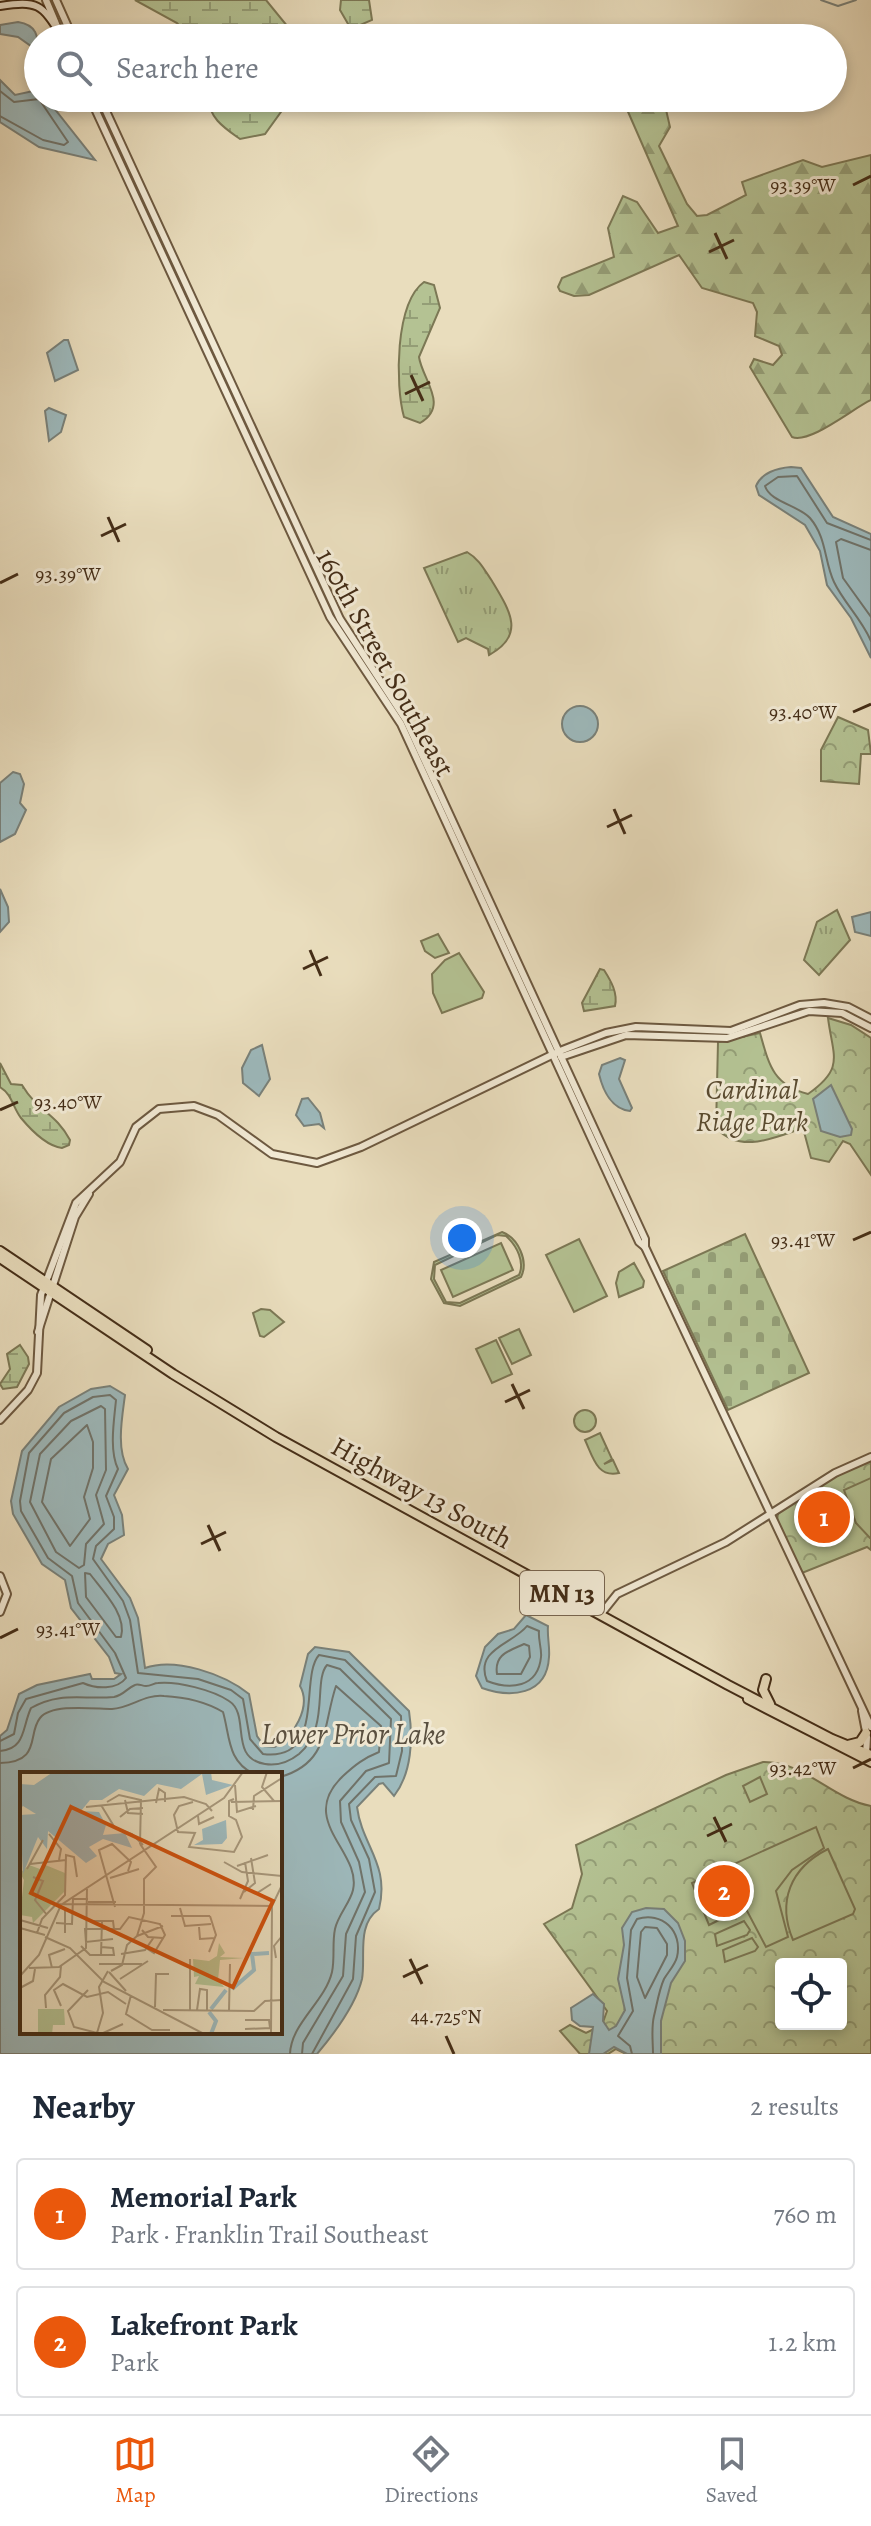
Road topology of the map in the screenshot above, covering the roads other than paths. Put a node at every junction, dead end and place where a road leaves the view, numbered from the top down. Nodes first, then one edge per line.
1 (13, 0) edge
2 (46, 0) edge
3 (56, 0) edge
4 (0, 4) edge
5 (55, 24) edge
6 (57, 24) edge
7 (67, 24) edge
8 (96, 112) edge
9 (106, 112) edge
10 (871, 1019) edge
11 (871, 1028) edge
12 (561, 1054) junction
13 (553, 1057) junction
14 (645, 1247) junction
15 (0, 1251) edge
16 (0, 1258) edge
17 (48, 1286) junction
18 (0, 1420) edge
19 (871, 1457) edge
20 (770, 1515) junction
21 (0, 1576) edge
22 (0, 1612) edge
23 (601, 1614) junction
24 (766, 1679) dead end
25 (728, 1685) junction
26 (773, 1707) junction
27 (868, 1730) edge
28 (846, 1745) junction
29 (868, 1757) edge

1 - 4 street
2 - 6 street
3 - 7 street
4 - 5 street
8 - 13 street, 160th Street Southeast
9 - 12 street, 160th Street Southeast
10 - 12 street
11 - 12 street
12 - 13 street
12 - 14 street, 160th Street Southeast
13 - 14 street, 160th Street Southeast
13 - 17 street
14 - 20 street, 160th Street Southeast
15 - 17 main road, Highway 13 South / MN 13
16 - 17 main road, Highway 13 South / MN 13
17 - 18 street
17 - 23 main road, Highway 13 South / MN 13
19 - 20 street
20 - 23 street
20 - 27 street, 160th Street Southeast
21 - 22 street
23 - 25 main road, Highway 13 South / MN 13
24 - 26 main road
25 - 26 main road, Highway 13 South / MN 13
25 - 29 main road, Highway 13 South / MN 13
26 - 28 main road, Highway 13 South / MN 13
27 - 28 main road
27 - 29 street, 160th Street Southeast
28 - 29 main road, Highway 13 South / MN 13

